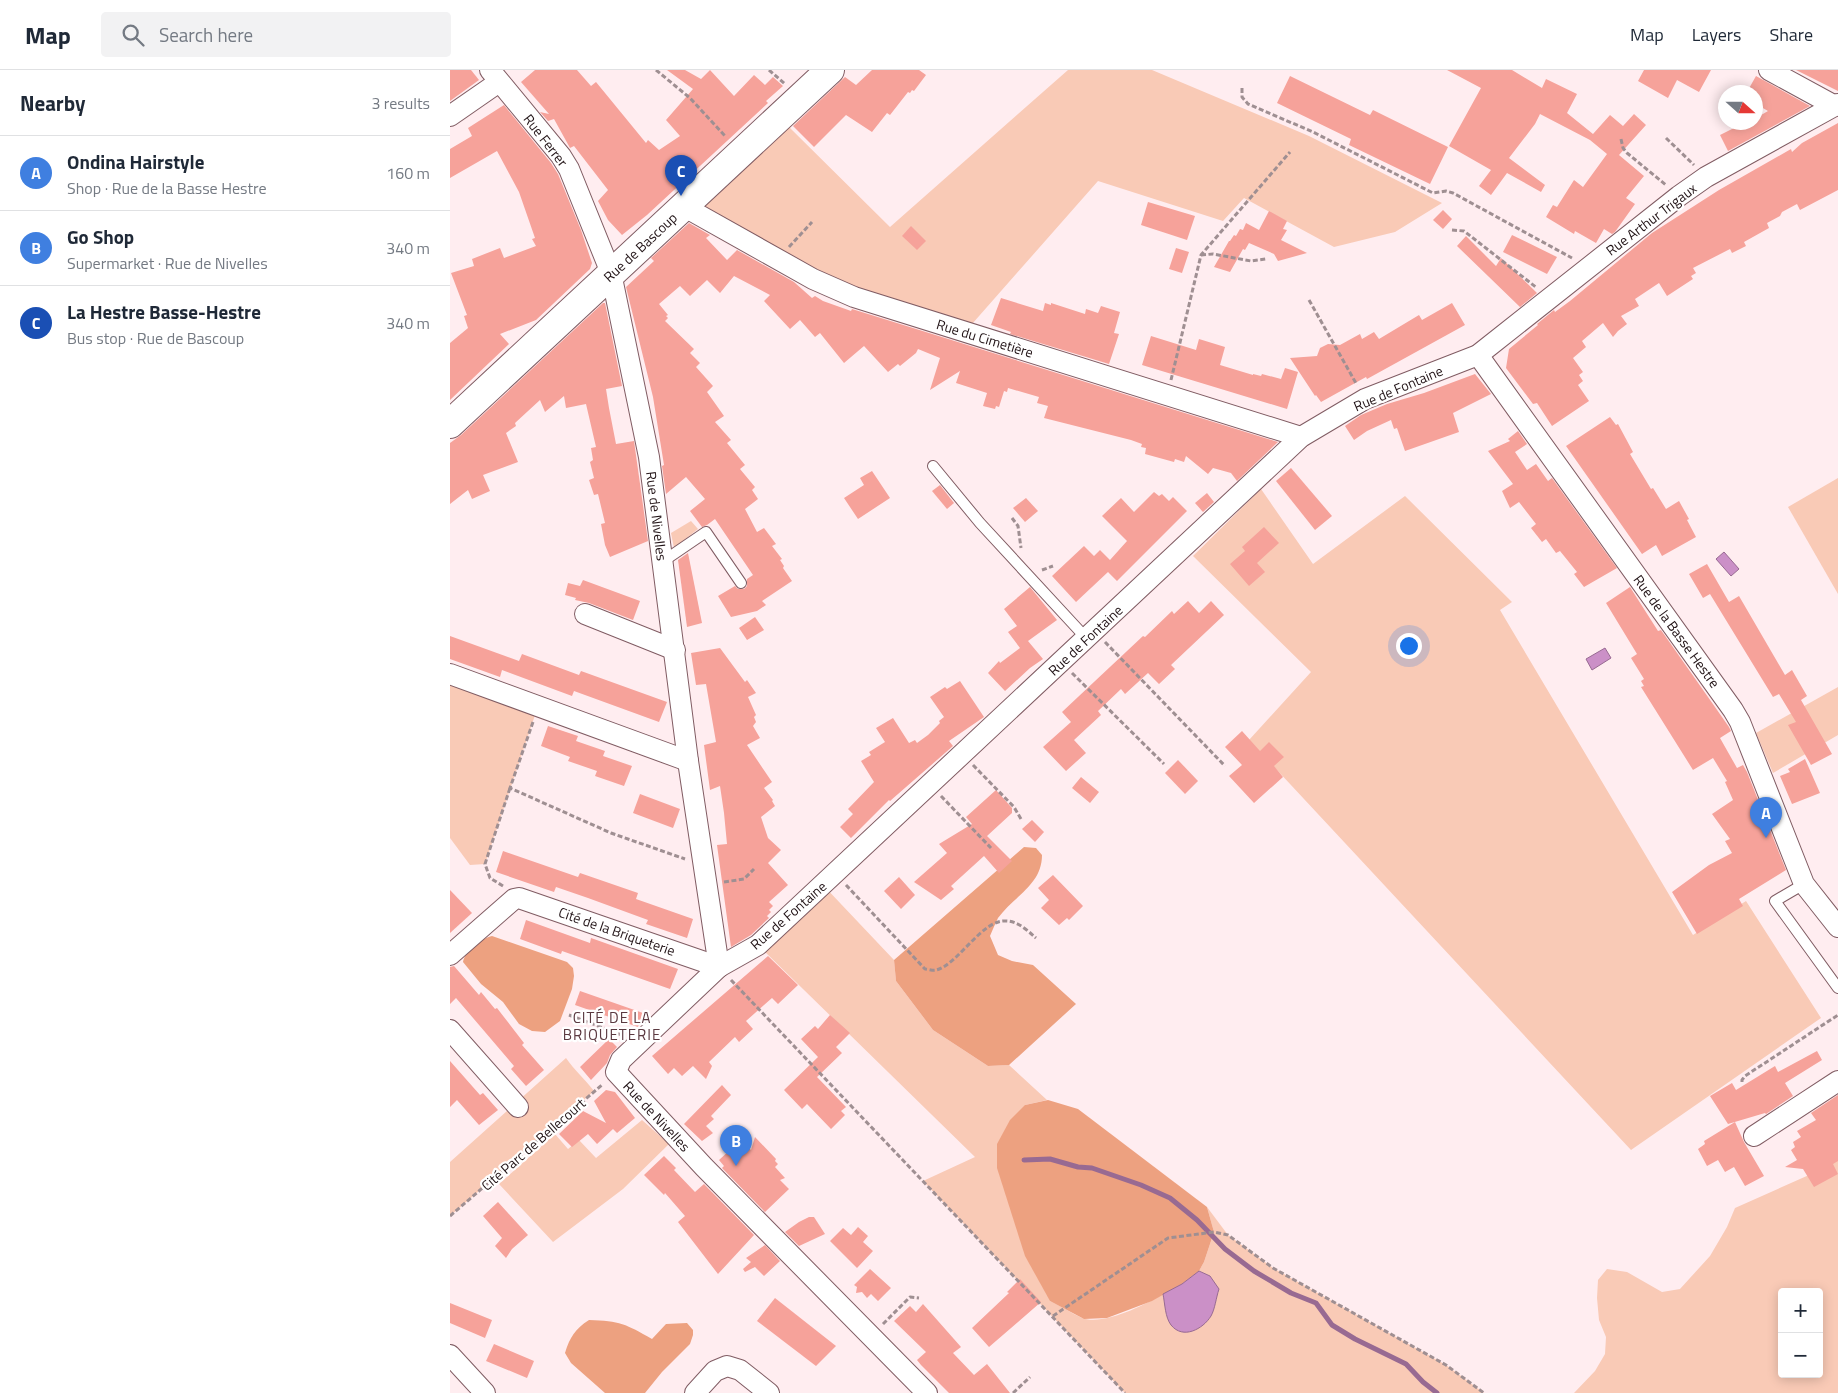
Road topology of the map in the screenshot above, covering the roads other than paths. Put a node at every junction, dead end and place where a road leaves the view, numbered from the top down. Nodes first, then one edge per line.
1 (830, 70) edge
2 (1769, 70) edge
3 (495, 76) edge
4 (1836, 105) edge
5 (450, 116) edge
6 (683, 206) junction
7 (611, 273) junction
8 (1478, 355) junction
9 (450, 424) edge
10 (1301, 437) junction
11 (933, 466) dead end
12 (662, 562) junction
13 (741, 583) dead end
14 (585, 614) dead end
15 (1091, 635) junction
16 (674, 650) junction
17 (450, 674) edge
18 (688, 761) junction
19 (1804, 884) junction
20 (1838, 927) edge
21 (450, 954) edge
22 (719, 967) junction
23 (1838, 988) edge
24 (450, 1030) edge
25 (1838, 1081) edge
26 (518, 1107) dead end
27 (1754, 1136) dead end
28 (450, 1355) edge
29 (485, 1393) edge
30 (695, 1393) edge
31 (770, 1393) edge
32 (927, 1393) edge

1 - 6 main road, Rue de Bascoup
2 - 4 street
3 - 5 street
3 - 7 street, Rue Ferrer
4 - 8 street, Rue Arthur Trigaux
6 - 7 main road, Rue de Bascoup
6 - 10 street, Rue du Cimetière
7 - 9 main road, Rue de Bascoup
7 - 12 street, Rue de Nivelles
8 - 10 street, Rue de Fontaine
8 - 19 street, Rue de la Basse Hestre
10 - 15 street, Rue de Fontaine
11 - 15 lane
12 - 13 lane
12 - 16 street, Rue de Nivelles
14 - 16 street
15 - 22 street, Rue de Fontaine
16 - 18 street, Rue de Nivelles
17 - 18 street
18 - 22 street, Rue de Nivelles
19 - 20 street, Rue de la Basse Hestre
19 - 23 lane
21 - 22 street, Cité de la Briqueterie
22 - 32 street, Rue de Nivelles
24 - 26 street
25 - 27 street
28 - 29 street
30 - 31 street

